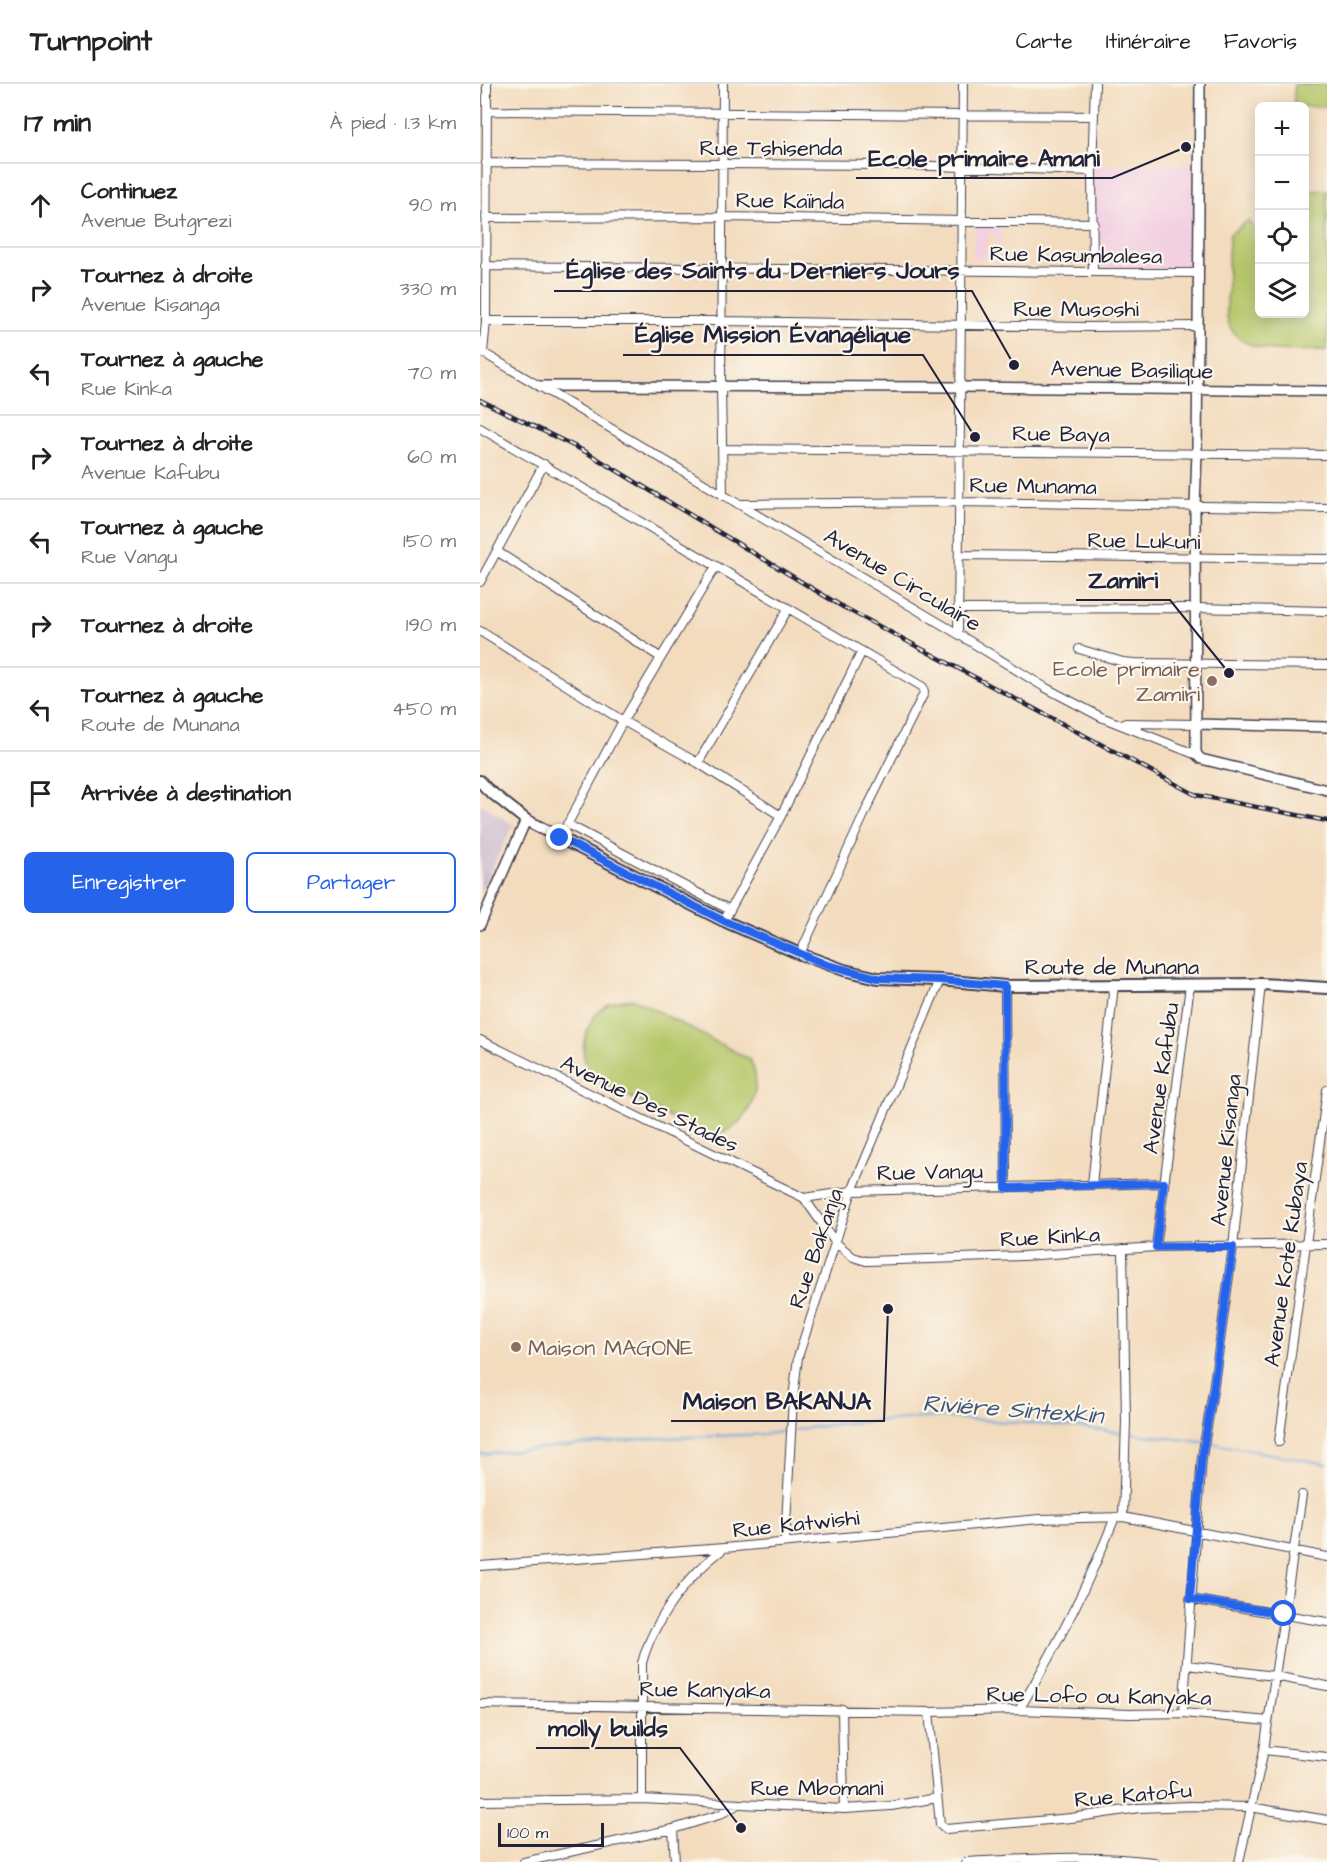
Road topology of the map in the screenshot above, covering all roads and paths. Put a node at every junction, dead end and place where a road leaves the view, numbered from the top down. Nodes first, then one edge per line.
1 (487, 84) edge
2 (723, 84) edge
3 (963, 84) edge
4 (1095, 84) edge
5 (1200, 84) edge
6 (487, 111) junction
7 (723, 112) junction
8 (962, 115) junction
9 (1094, 116) junction
10 (484, 122) edge
11 (486, 163) junction
12 (723, 165) junction
13 (962, 166) junction
14 (1092, 171) junction
15 (483, 200) edge
16 (722, 217) junction
17 (486, 218) junction
18 (963, 220) junction
19 (1094, 223) junction
20 (485, 266) junction
21 (722, 269) junction
22 (962, 271) junction
23 (1093, 272) junction
24 (1199, 273) junction
25 (482, 280) edge
26 (486, 321) junction
27 (723, 321) junction
28 (962, 326) junction
29 (1198, 326) junction
30 (482, 352) edge
31 (540, 386) junction
32 (722, 387) junction
33 (961, 387) junction
34 (1198, 390) junction
35 (1327, 392) edge
36 (480, 428) edge
37 (722, 449) junction
38 (961, 450) junction
39 (1197, 453) junction
40 (1327, 455) edge
41 (544, 464) junction
42 (723, 496) junction
43 (959, 502) junction
44 (738, 504) junction
45 (1195, 506) junction
46 (1327, 508) edge
47 (498, 552) junction
48 (960, 555) junction
49 (1196, 559) junction
50 (1327, 560) edge
51 (716, 566) junction
52 (480, 582) edge
53 (1196, 608) junction
54 (788, 609) junction
55 (959, 609) junction
56 (1327, 611) edge
57 (480, 631) edge
58 (958, 634) junction
59 (1079, 649) dead end
60 (862, 651) junction
61 (660, 657) junction
62 (1196, 664) junction
63 (1327, 665) edge
64 (623, 721) junction
65 (1119, 723) junction
66 (1196, 724) junction
67 (1327, 727) edge
68 (1197, 755) junction
69 (698, 763) junction
70 (480, 781) edge
71 (1327, 790) edge
72 (781, 816) junction
73 (526, 820) junction
74 (567, 824) junction
75 (560, 838) junction
76 (730, 910) junction
77 (724, 921) junction
78 (480, 925) edge
79 (800, 954) junction
80 (940, 980) junction
81 (1261, 984) junction
82 (1114, 985) junction
83 (1190, 985) junction
84 (1005, 986) junction
85 (1327, 988) edge
86 (480, 1040) edge
87 (1327, 1090) edge
88 (1164, 1183) junction
89 (1092, 1184) junction
90 (1006, 1188) junction
91 (852, 1191) junction
92 (804, 1198) junction
93 (835, 1242) junction
94 (1327, 1244) edge
95 (1305, 1245) junction
96 (1156, 1247) junction
97 (1233, 1247) junction
98 (1124, 1249) junction
99 (1279, 1442) dead end
100 (1302, 1495) dead end
101 (1119, 1517) junction
102 (1195, 1532) junction
103 (785, 1542) junction
104 (724, 1548) junction
105 (1294, 1551) junction
106 (1327, 1557) edge
107 (480, 1566) edge
108 (1190, 1599) junction
109 (1284, 1614) junction
110 (1327, 1622) edge
111 (1187, 1665) junction
112 (1274, 1677) junction
113 (1327, 1686) edge
114 (480, 1704) edge
115 (642, 1706) junction
116 (842, 1709) junction
117 (1019, 1710) junction
118 (929, 1712) junction
119 (1183, 1713) junction
120 (1268, 1721) junction
121 (1264, 1750) junction
122 (1327, 1757) edge
123 (937, 1798) junction
124 (642, 1799) junction
125 (480, 1801) edge
126 (736, 1805) junction
127 (1250, 1807) junction
128 (844, 1809) junction
129 (1327, 1820) edge
130 (673, 1829) junction
131 (1143, 1861) edge
132 (524, 1862) edge
133 (675, 1862) edge
134 (966, 1862) edge
135 (1154, 1862) edge
136 (1239, 1862) edge

1 - 6 street
2 - 7 street
3 - 8 street
4 - 9 street
5 - 24 street
6 - 7 street
6 - 10 street
7 - 8 street
7 - 12 street
8 - 9 street
8 - 13 street
9 - 14 street
10 - 11 street
11 - 12 street, Rue Tshisenda
11 - 15 street
12 - 13 street, Rue Tshisenda
12 - 16 street
13 - 14 street, Rue Tshisenda
13 - 18 street
14 - 19 street
15 - 17 street
16 - 17 street, Rue Kaïnda
16 - 18 street, Rue Kaïnda
16 - 21 street
17 - 20 street
18 - 19 street, Rue Kaïnda
18 - 22 street
19 - 23 street
20 - 21 street, Rue Kasumbalesa
20 - 25 street
21 - 22 street, Rue Kasumbalesa
21 - 27 street
22 - 23 street, Rue Kasumbalesa
22 - 28 street
23 - 24 street, Rue Kasumbalesa
24 - 29 street
25 - 26 street
26 - 27 street, Rue Musoshi
26 - 30 street
27 - 28 street, Rue Musoshi
27 - 32 street
28 - 29 street, Rue Musoshi
28 - 33 street
29 - 34 street
30 - 31 street, Avenue Circulaire
31 - 32 street, Avenue Basilique
31 - 42 street, Avenue Circulaire
32 - 33 street, Avenue Basilique
32 - 37 street
33 - 34 street, Avenue Basilique
33 - 38 street
34 - 35 street, Avenue Basilique
34 - 39 street
36 - 41 street
37 - 38 street, Rue Baya
37 - 42 street
38 - 39 street, Rue Baya
38 - 43 street
39 - 40 street, Rue Baya
39 - 45 street
41 - 47 street
41 - 51 street
42 - 44 street, Avenue Circulaire
43 - 44 street, Rue Munama
43 - 45 street, Rue Munama
43 - 48 street
44 - 58 street, Avenue Circulaire
45 - 46 street, Rue Munama
45 - 49 street
47 - 52 street
47 - 61 street
48 - 49 street, Rue Lukuni
48 - 55 street
49 - 50 street, Rue Lukuni
49 - 53 street
51 - 54 street
51 - 61 street
53 - 55 street
53 - 56 street
53 - 62 street
54 - 60 street
54 - 69 street
55 - 58 street
57 - 64 street
58 - 65 street, Avenue Circulaire
59 - 62 street
60 - 72 street
60 - 79 street
61 - 64 street
62 - 63 street
62 - 66 street
64 - 69 street
64 - 74 street
65 - 66 street
65 - 68 street, Avenue Circulaire
66 - 67 street
66 - 68 street
68 - 71 street, Avenue Circulaire
69 - 72 street
70 - 73 main road, Route de Munana
72 - 76 street
73 - 75 main road, Route de Munana
73 - 78 street
74 - 75 street
74 - 76 street
75 - 77 main road, Route de Munana
76 - 77 street
77 - 79 main road, Route de Munana
79 - 80 main road, Route de Munana
80 - 84 main road, Route de Munana
80 - 91 street, Rue Bakanja
81 - 83 main road, Route de Munana
81 - 85 main road, Route de Munana
81 - 97 street, Avenue Kisanga
82 - 83 main road, Route de Munana
82 - 84 main road, Route de Munana
82 - 89 street
83 - 88 street, Avenue Kafubu
84 - 90 street
86 - 92 street, Avenue Des Stades
87 - 95 street, Avenue Kote Kubaya
88 - 89 street, Rue Vangu
88 - 96 street, Avenue Kafubu
89 - 90 street, Rue Vangu
90 - 91 street, Rue Vangu
91 - 92 street, Rue Vangu
91 - 93 street, Rue Bakanja
92 - 93 street, Rue Kinka
93 - 98 street, Rue Kinka
93 - 103 street, Rue Bakanja
94 - 95 street, Rue Kinka
95 - 97 street, Rue Kinka
95 - 99 street, Avenue Kote Kubaya
96 - 97 street, Rue Kinka
96 - 98 street, Rue Kinka
97 - 102 street, Avenue Kisanga
98 - 101 street
100 - 105 street
101 - 102 street, Rue Katwishi
101 - 103 street, Rue Katwishi
101 - 117 street
102 - 105 street, Rue Katwishi
102 - 108 street, Avenue Kisanga
103 - 104 street, Rue Katwishi
104 - 107 street, Rue Katwishi
104 - 115 street
105 - 106 street, Rue Katwishi
105 - 109 street
108 - 109 street
108 - 111 street, Avenue Kisanga
109 - 110 street
109 - 112 street
111 - 112 street
111 - 119 street, Avenue Kisanga
112 - 113 street
112 - 120 street
114 - 115 street, Rue Kanyaka
115 - 116 street, Rue Kanyaka
115 - 124 street
116 - 118 street, Rue Kanyaka
116 - 128 street
117 - 118 street, Rue Lofo ou Kanyaka
117 - 119 street, Rue Lofo ou Kanyaka
118 - 123 street
119 - 120 street, Rue Lofo ou Kanyaka
120 - 121 street
121 - 122 street
121 - 127 street
123 - 127 street, Rue Katofu
123 - 128 street, Rue Mbomani
124 - 125 street, Rue Mbomani
124 - 126 street, Rue Mbomani
126 - 128 street, Rue Mbomani
126 - 130 street
127 - 129 street, Rue Katofu
127 - 136 street
130 - 132 street
130 - 133 street
131 - 134 street
131 - 135 street

